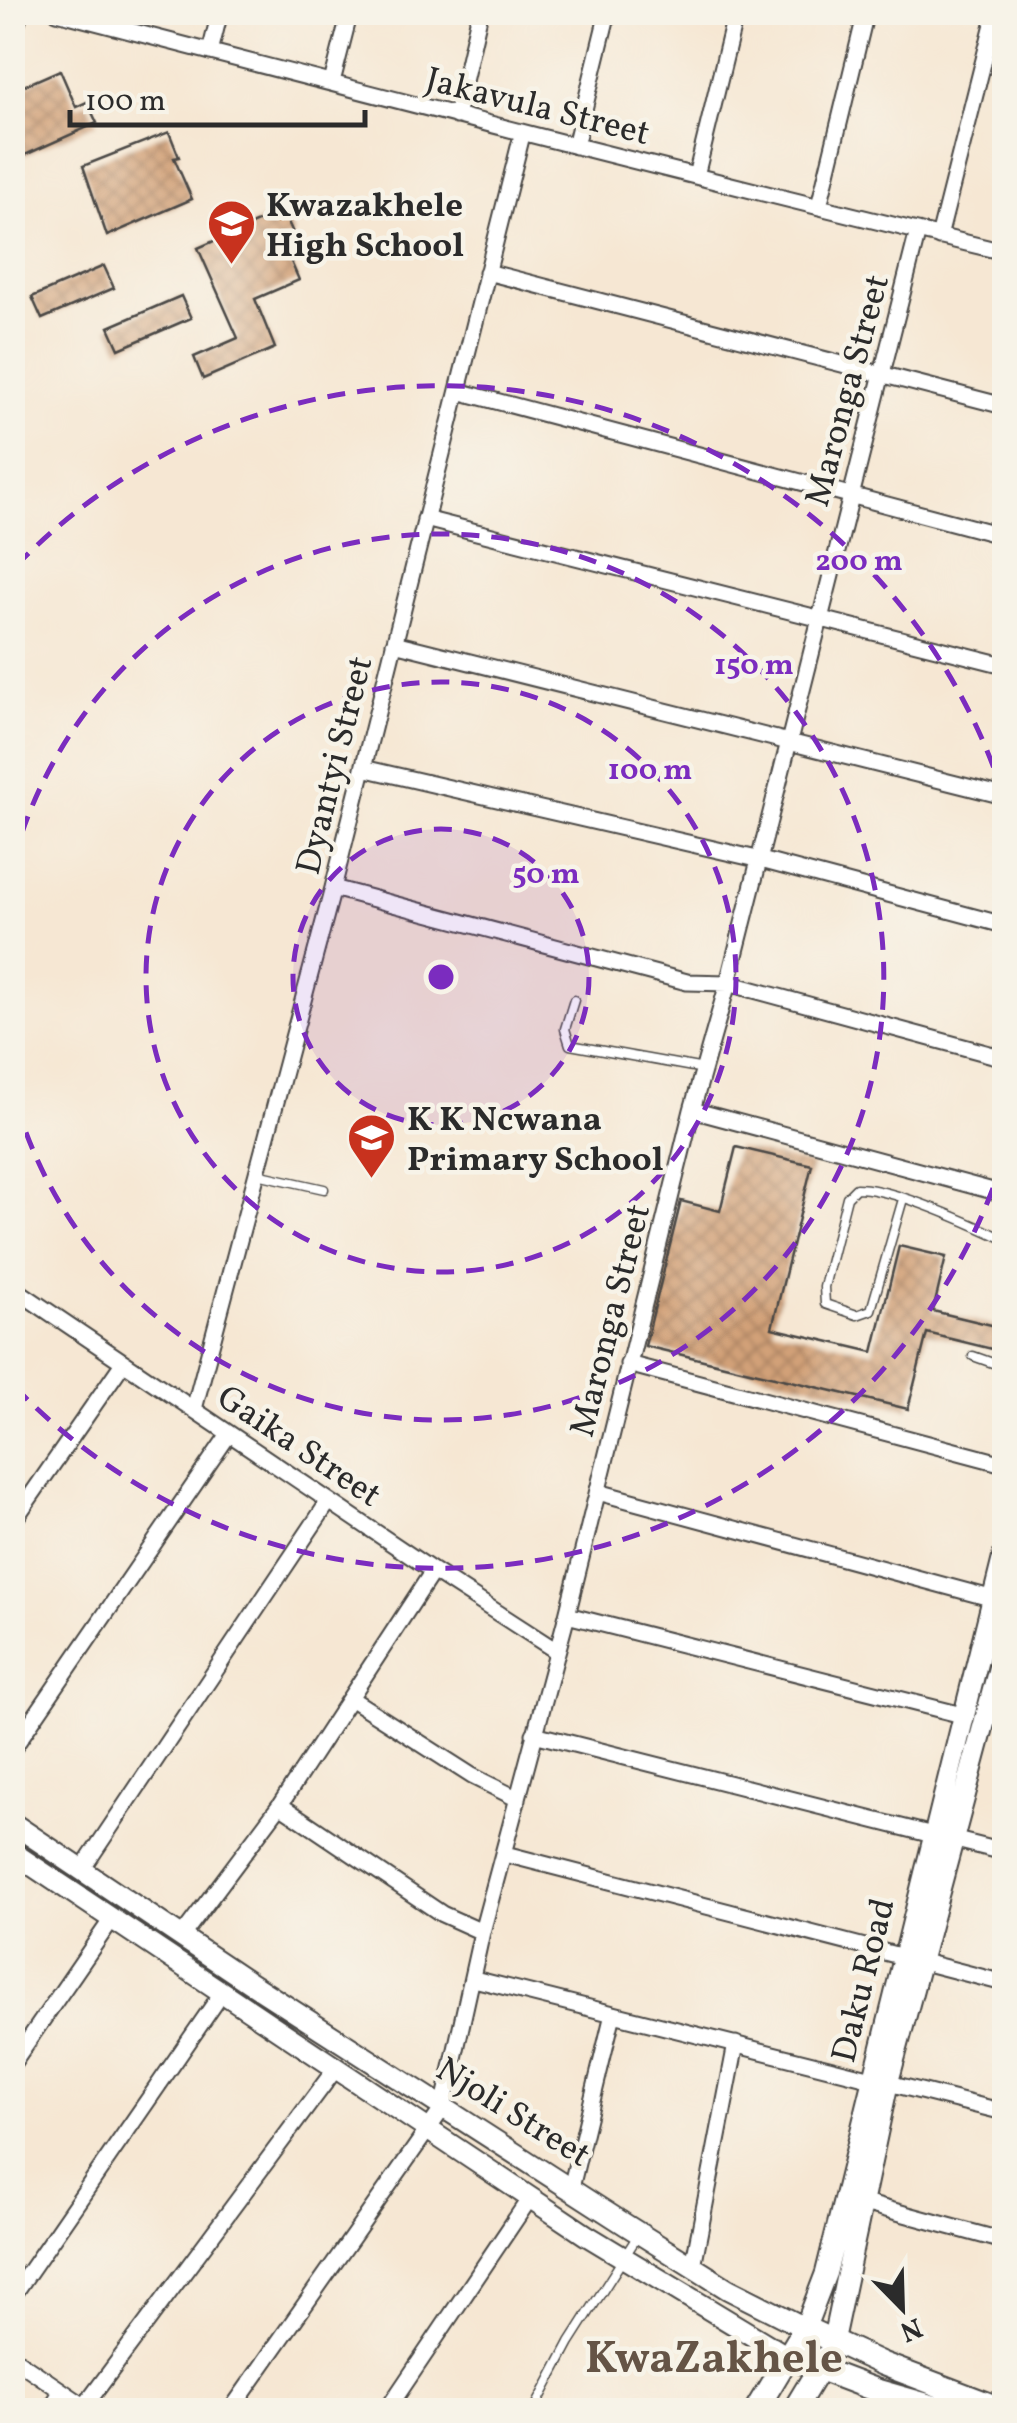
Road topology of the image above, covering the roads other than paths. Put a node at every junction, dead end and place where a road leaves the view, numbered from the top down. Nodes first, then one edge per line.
1 (25, 12) edge
2 (56, 12) edge
3 (220, 12) edge
4 (350, 12) edge
5 (480, 12) edge
6 (608, 12) edge
7 (736, 12) edge
8 (866, 12) edge
9 (996, 12) edge
10 (90, 17) edge
11 (12, 46) edge
12 (210, 52) junction
13 (332, 82) junction
14 (456, 116) junction
15 (522, 135) junction
16 (575, 146) junction
17 (696, 176) junction
18 (818, 206) junction
19 (918, 231) junction
20 (940, 237) junction
21 (1004, 252) edge
22 (488, 272) junction
23 (881, 374) junction
24 (458, 390) junction
25 (1004, 406) edge
26 (850, 495) junction
27 (426, 519) junction
28 (1004, 536) edge
29 (819, 616) junction
30 (394, 644) junction
31 (1004, 665) edge
32 (788, 740) junction
33 (363, 768) junction
34 (1004, 796) edge
35 (757, 859) junction
36 (333, 888) junction
37 (1004, 925) edge
38 (728, 983) junction
39 (574, 1000) dead end
40 (1004, 1058) edge
41 (704, 1069) junction
42 (692, 1110) junction
43 (257, 1174) junction
44 (324, 1189) dead end
45 (1004, 1194) edge
46 (903, 1200) junction
47 (1004, 1239) edge
48 (14, 1292) edge
49 (974, 1356) dead end
50 (124, 1362) junction
51 (628, 1364) junction
52 (1004, 1367) edge
53 (194, 1409) junction
54 (230, 1434) junction
55 (1004, 1464) edge
56 (598, 1492) junction
57 (329, 1501) junction
58 (12, 1523) edge
59 (1004, 1554) edge
60 (433, 1571) junction
61 (994, 1599) junction
62 (567, 1614) junction
63 (1004, 1648) edge
64 (555, 1650) junction
65 (350, 1698) junction
66 (985, 1720) edge
67 (534, 1734) junction
68 (12, 1750) edge
69 (518, 1799) junction
70 (280, 1805) junction
71 (12, 1824) edge
72 (943, 1837) junction
73 (12, 1852) edge
74 (1004, 1852) edge
75 (505, 1854) junction
76 (81, 1872) junction
77 (112, 1919) junction
78 (482, 1932) junction
79 (181, 1936) junction
80 (911, 1960) junction
81 (474, 1978) junction
82 (1004, 1983) edge
83 (222, 1993) junction
84 (613, 2014) junction
85 (736, 2044) junction
86 (12, 2064) edge
87 (336, 2068) junction
88 (880, 2080) junction
89 (443, 2108) junction
90 (1004, 2112) edge
91 (428, 2130) junction
92 (572, 2188) junction
93 (530, 2198) junction
94 (864, 2203) junction
95 (640, 2234) junction
96 (1004, 2240) edge
97 (624, 2258) junction
98 (693, 2266) junction
99 (12, 2297) edge
100 (805, 2328) junction
101 (833, 2340) junction
102 (12, 2357) edge
103 (788, 2357) junction
104 (820, 2370) junction
105 (61, 2392) junction
106 (87, 2408) edge
107 (50, 2410) edge
108 (231, 2410) edge
109 (388, 2410) edge
110 (534, 2410) edge
111 (756, 2410) edge
112 (794, 2410) edge
113 (946, 2410) edge
114 (1004, 2410) edge

1 - 11 lane
2 - 10 street, Jakavula Street
3 - 12 street
4 - 13 street
5 - 14 street
6 - 16 street
7 - 17 street
8 - 18 street
9 - 20 street
10 - 12 street, Jakavula Street
12 - 13 street, Jakavula Street
13 - 14 street, Jakavula Street
14 - 15 street, Jakavula Street
15 - 16 street, Jakavula Street
15 - 22 street, Dyantyi Street
16 - 17 street, Jakavula Street
17 - 18 street, Jakavula Street
18 - 19 street, Jakavula Street
19 - 20 street, Jakavula Street
19 - 23 street, Maronga Street
20 - 21 street, Jakavula Street
22 - 23 street
22 - 24 street, Dyantyi Street
23 - 25 street
23 - 26 street, Maronga Street
24 - 26 street
24 - 27 street, Dyantyi Street
26 - 28 street
26 - 29 street, Maronga Street
27 - 29 street
27 - 30 street, Dyantyi Street
29 - 31 street
29 - 32 street, Maronga Street
30 - 32 street
30 - 33 street, Dyantyi Street
32 - 34 street
32 - 35 street, Maronga Street
33 - 35 street
33 - 36 street, Dyantyi Street
35 - 37 street
35 - 38 street, Maronga Street
36 - 38 street
36 - 43 street, Dyantyi Street
38 - 40 street
38 - 41 street, Maronga Street
39 - 41 lane
41 - 42 street, Maronga Street
42 - 45 street
42 - 51 street, Maronga Street
43 - 44 lane
43 - 53 street, Dyantyi Street
46 - 46 lane
46 - 47 lane
48 - 50 street, Gaika Street
49 - 52 lane
50 - 53 street, Gaika Street
50 - 58 street
51 - 55 street
51 - 56 street, Maronga Street
53 - 54 street, Gaika Street
54 - 57 street, Gaika Street
54 - 68 street
56 - 61 street
56 - 62 street, Maronga Street
57 - 60 street, Gaika Street
57 - 76 street
59 - 61 street, Daku Road
60 - 64 street, Gaika Street
60 - 65 street
61 - 66 street, Daku Road
62 - 64 street, Maronga Street
62 - 66 street
63 - 66 street, Daku Road
64 - 67 street, Maronga Street
65 - 69 street
65 - 70 street
66 - 72 street, Daku Road
67 - 69 street, Maronga Street
67 - 72 street
69 - 75 street, Maronga Street
70 - 78 street
70 - 79 street
71 - 76 street, Njoli Street
72 - 74 street
72 - 80 street, Daku Road
73 - 77 street, Njoli Street
75 - 78 street, Maronga Street
75 - 80 street
76 - 79 street, Njoli Street
77 - 83 street, Njoli Street
77 - 86 street
78 - 81 street, Maronga Street
79 - 89 street, Njoli Street
80 - 82 street
80 - 88 street, Daku Road
81 - 84 street
81 - 89 street, Maronga Street
83 - 87 street, Njoli Street
83 - 99 street
84 - 85 street
84 - 92 street
85 - 88 street
85 - 98 street
87 - 91 street, Njoli Street
87 - 106 street
88 - 90 street
88 - 94 street, Daku Road
88 - 100 street, Daku Road
89 - 91 street, Maronga Street
89 - 92 street, Njoli Street
91 - 93 street, Njoli Street
91 - 108 street, Maronga Street
92 - 95 street, Njoli Street
93 - 97 street, Njoli Street
93 - 109 street
94 - 96 street
94 - 101 street, Daku Road
95 - 97 lane
95 - 98 street, Njoli Street
97 - 103 street, Njoli Street
97 - 110 lane
98 - 100 street, Njoli Street
100 - 101 main road, Njoli Street
100 - 103 main road, Daku Road
101 - 104 main road, Daku Road
101 - 114 main road, Njoli Street
102 - 105 street
103 - 104 main road, Njoli Street
103 - 111 main road, Daku Road
104 - 112 main road, Daku Road
104 - 113 main road, Njoli Street
105 - 106 street
105 - 107 street

